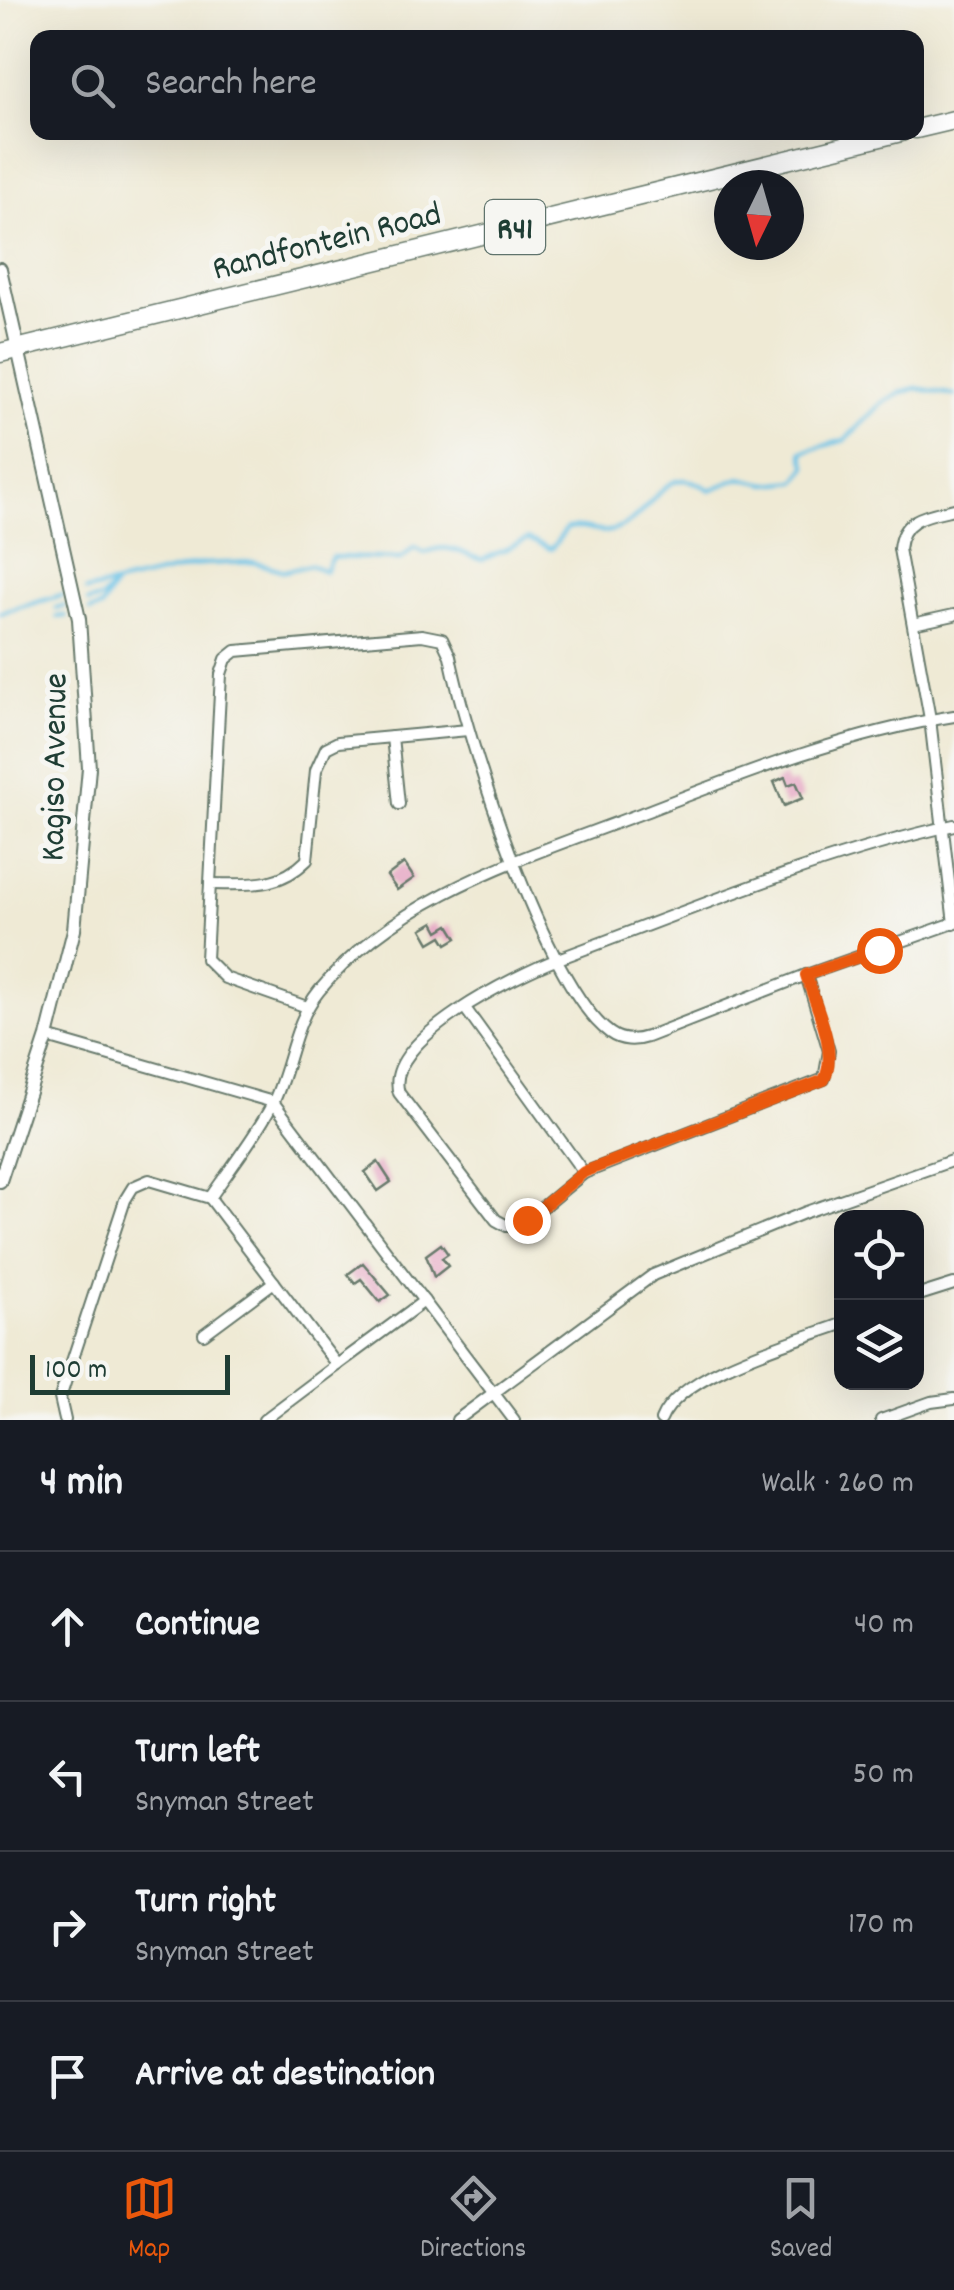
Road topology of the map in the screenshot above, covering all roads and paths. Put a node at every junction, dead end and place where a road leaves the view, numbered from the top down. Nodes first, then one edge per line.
1 (954, 120) edge
2 (924, 127) edge
3 (869, 140) edge
4 (0, 269) edge
5 (20, 349) junction
6 (0, 353) edge
7 (954, 509) edge
8 (954, 615) edge
9 (914, 624) junction
10 (954, 716) edge
11 (930, 720) junction
12 (468, 730) junction
13 (392, 737) junction
14 (399, 804) dead end
15 (950, 826) edge
16 (515, 862) junction
17 (210, 884) junction
18 (952, 924) edge
19 (558, 959) junction
20 (806, 975) junction
21 (306, 1007) junction
22 (465, 1008) junction
23 (47, 1037) junction
24 (273, 1102) junction
25 (954, 1160) edge
26 (584, 1172) junction
27 (0, 1180) edge
28 (210, 1198) junction
29 (274, 1282) junction
30 (954, 1284) edge
31 (924, 1293) edge
32 (424, 1301) junction
33 (834, 1327) edge
34 (204, 1334) dead end
35 (337, 1365) junction
36 (494, 1393) junction
37 (954, 1400) edge
38 (66, 1420) edge
39 (264, 1420) edge
40 (457, 1420) edge
41 (514, 1420) edge
42 (661, 1420) edge
43 (881, 1420) edge

1 - 2 main road
3 - 5 main road, Randfontein Road / R41
4 - 5 street, Kagiso Avenue
5 - 6 main road, Randfontein Road / R41
5 - 23 street, Kagiso Avenue
7 - 9 street
8 - 9 street
9 - 11 street
10 - 11 street
11 - 15 street
11 - 16 street
12 - 13 street
12 - 16 street
12 - 17 street
13 - 14 street
13 - 17 street
15 - 18 street
15 - 19 street
16 - 19 street
16 - 21 street
17 - 21 street
18 - 20 street
19 - 20 street
19 - 22 street
20 - 26 street
21 - 24 street
22 - 26 street
22 - 26 street
23 - 24 street
23 - 27 street, Kagiso Avenue
24 - 28 street
24 - 32 street
25 - 36 street
28 - 29 street
28 - 38 street
29 - 34 street
29 - 35 street
30 - 31 street
32 - 35 street
32 - 36 street
33 - 42 street
35 - 39 street
36 - 40 street
36 - 41 street
37 - 43 street

